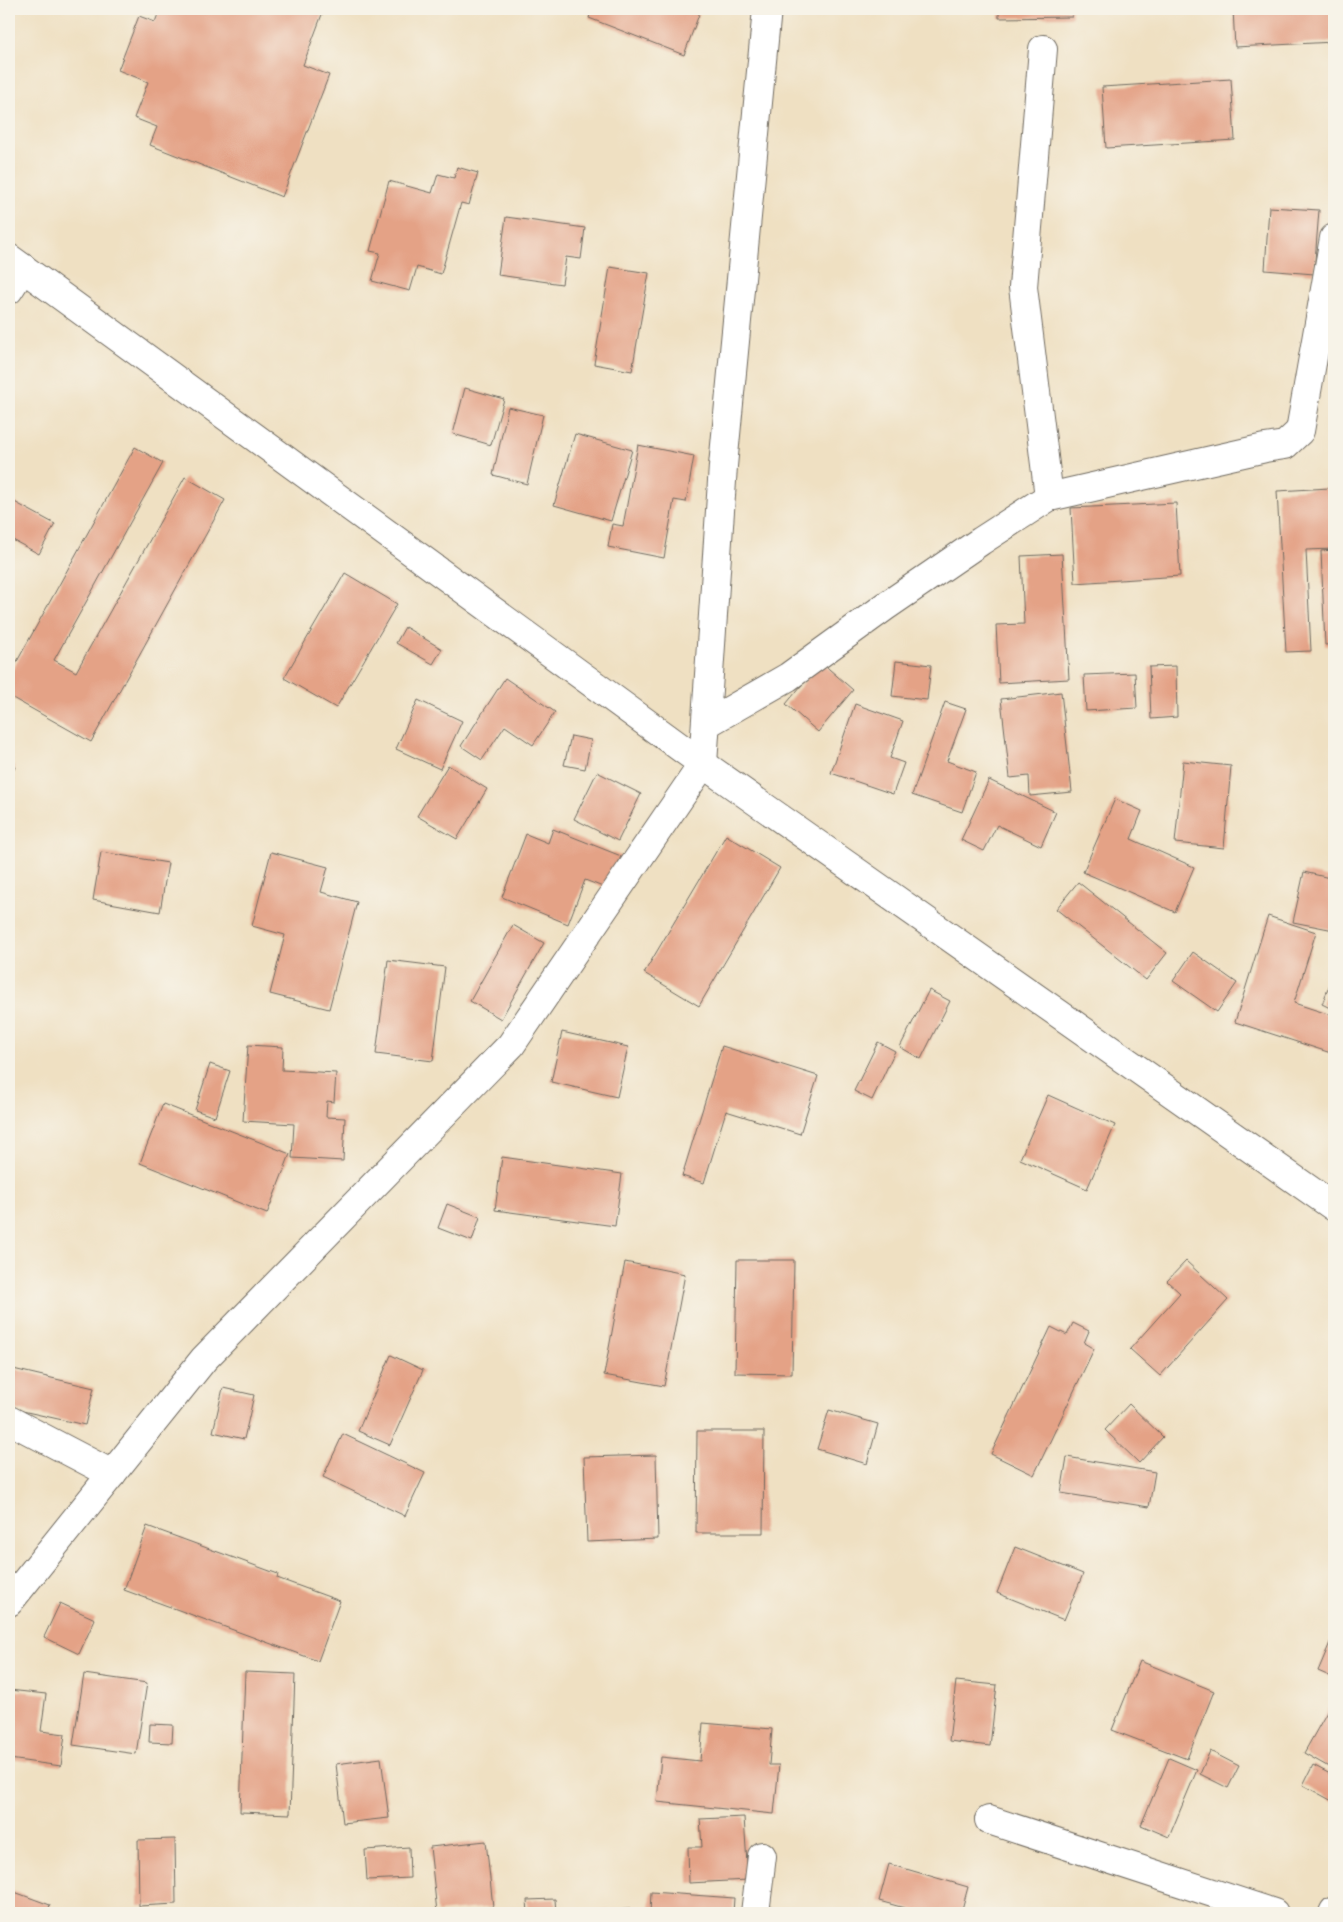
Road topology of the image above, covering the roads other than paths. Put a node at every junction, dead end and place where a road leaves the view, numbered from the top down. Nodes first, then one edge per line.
1 (767, 9) edge
2 (1043, 49) dead end
3 (1334, 238) edge
4 (13, 272) edge
5 (1048, 498) junction
6 (706, 724) junction
7 (703, 764) junction
8 (1334, 1206) edge
9 (9, 1420) edge
10 (112, 1474) junction
11 (9, 1602) edge
12 (989, 1820) dead end
13 (762, 1856) dead end
14 (755, 1913) edge
15 (1274, 1913) edge

1 - 6 street
2 - 5 street
3 - 5 street
4 - 7 street
5 - 6 street
6 - 7 street
7 - 8 street
7 - 10 street
9 - 10 street
10 - 11 street
12 - 15 street
13 - 14 street

